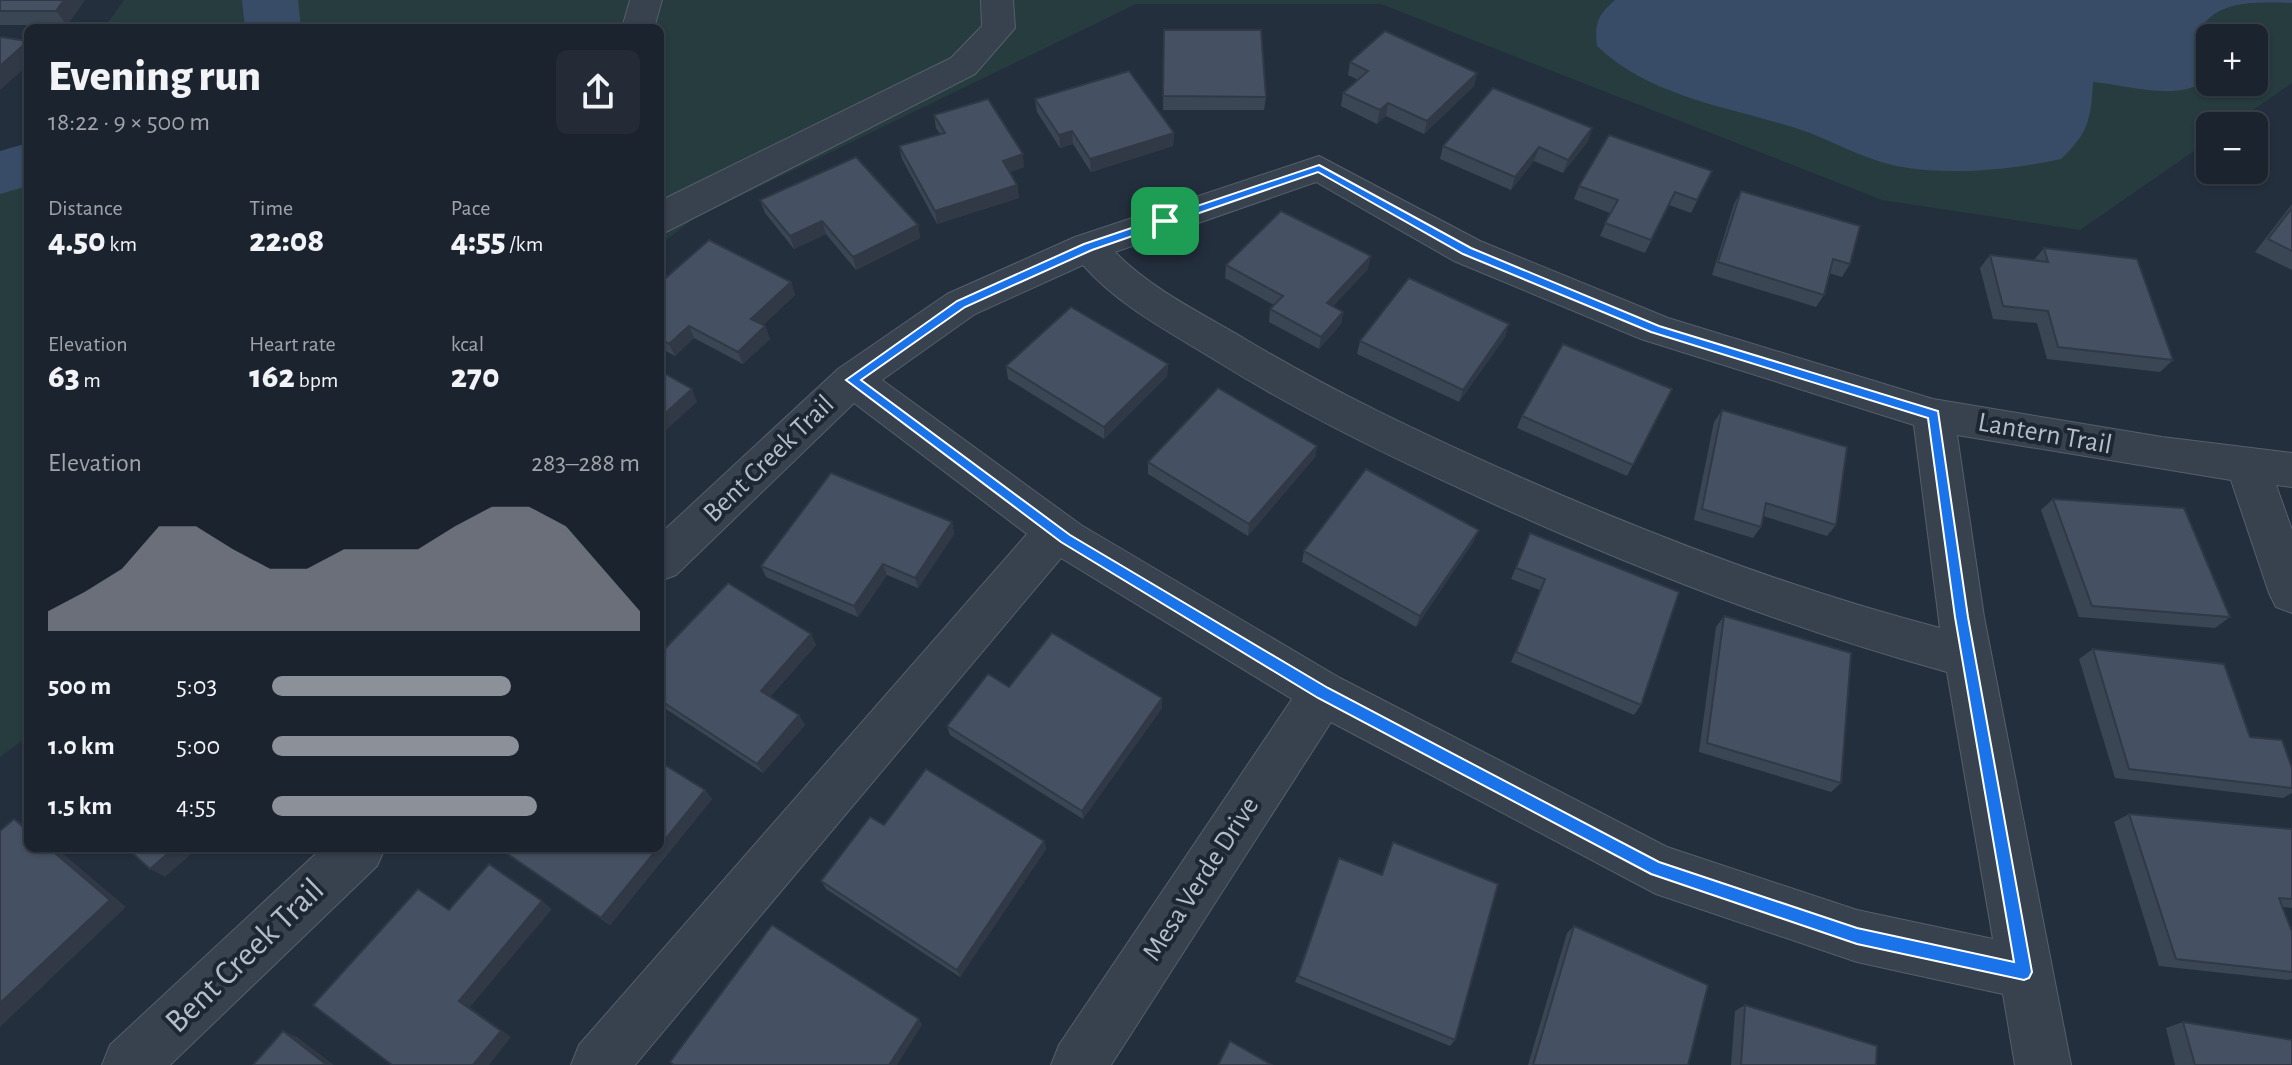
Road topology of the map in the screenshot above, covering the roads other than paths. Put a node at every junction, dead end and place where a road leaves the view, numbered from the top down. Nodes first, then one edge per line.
1 (646, 0) edge
2 (997, 0) edge
3 (639, 24) edge
4 (1319, 168) joint
5 (666, 204) edge
6 (1088, 247) junction
7 (852, 380) junction
8 (1933, 415) junction
9 (2247, 464) junction
10 (2292, 470) edge
11 (1056, 532) junction
12 (664, 558) edge
13 (2292, 593) edge
14 (1969, 657) junction
15 (1323, 693) junction
16 (355, 852) edge
17 (2024, 972) junction
18 (130, 1065) edge
19 (599, 1065) edge
20 (1079, 1065) edge
21 (2043, 1065) edge

1 - 3 street
2 - 5 street
4 - 6 street, Bent Creek Trail
4 - 8 street, Lantern Trail
6 - 7 street, Bent Creek Trail
6 - 14 street
7 - 11 street
7 - 12 street, Bent Creek Trail
8 - 9 street, Lantern Trail
8 - 14 street
9 - 10 street, Lantern Trail
9 - 13 street
11 - 15 street
11 - 19 street
14 - 17 street
15 - 17 street
15 - 20 street, Mesa Verde Drive
16 - 18 street, Bent Creek Trail
17 - 21 street

